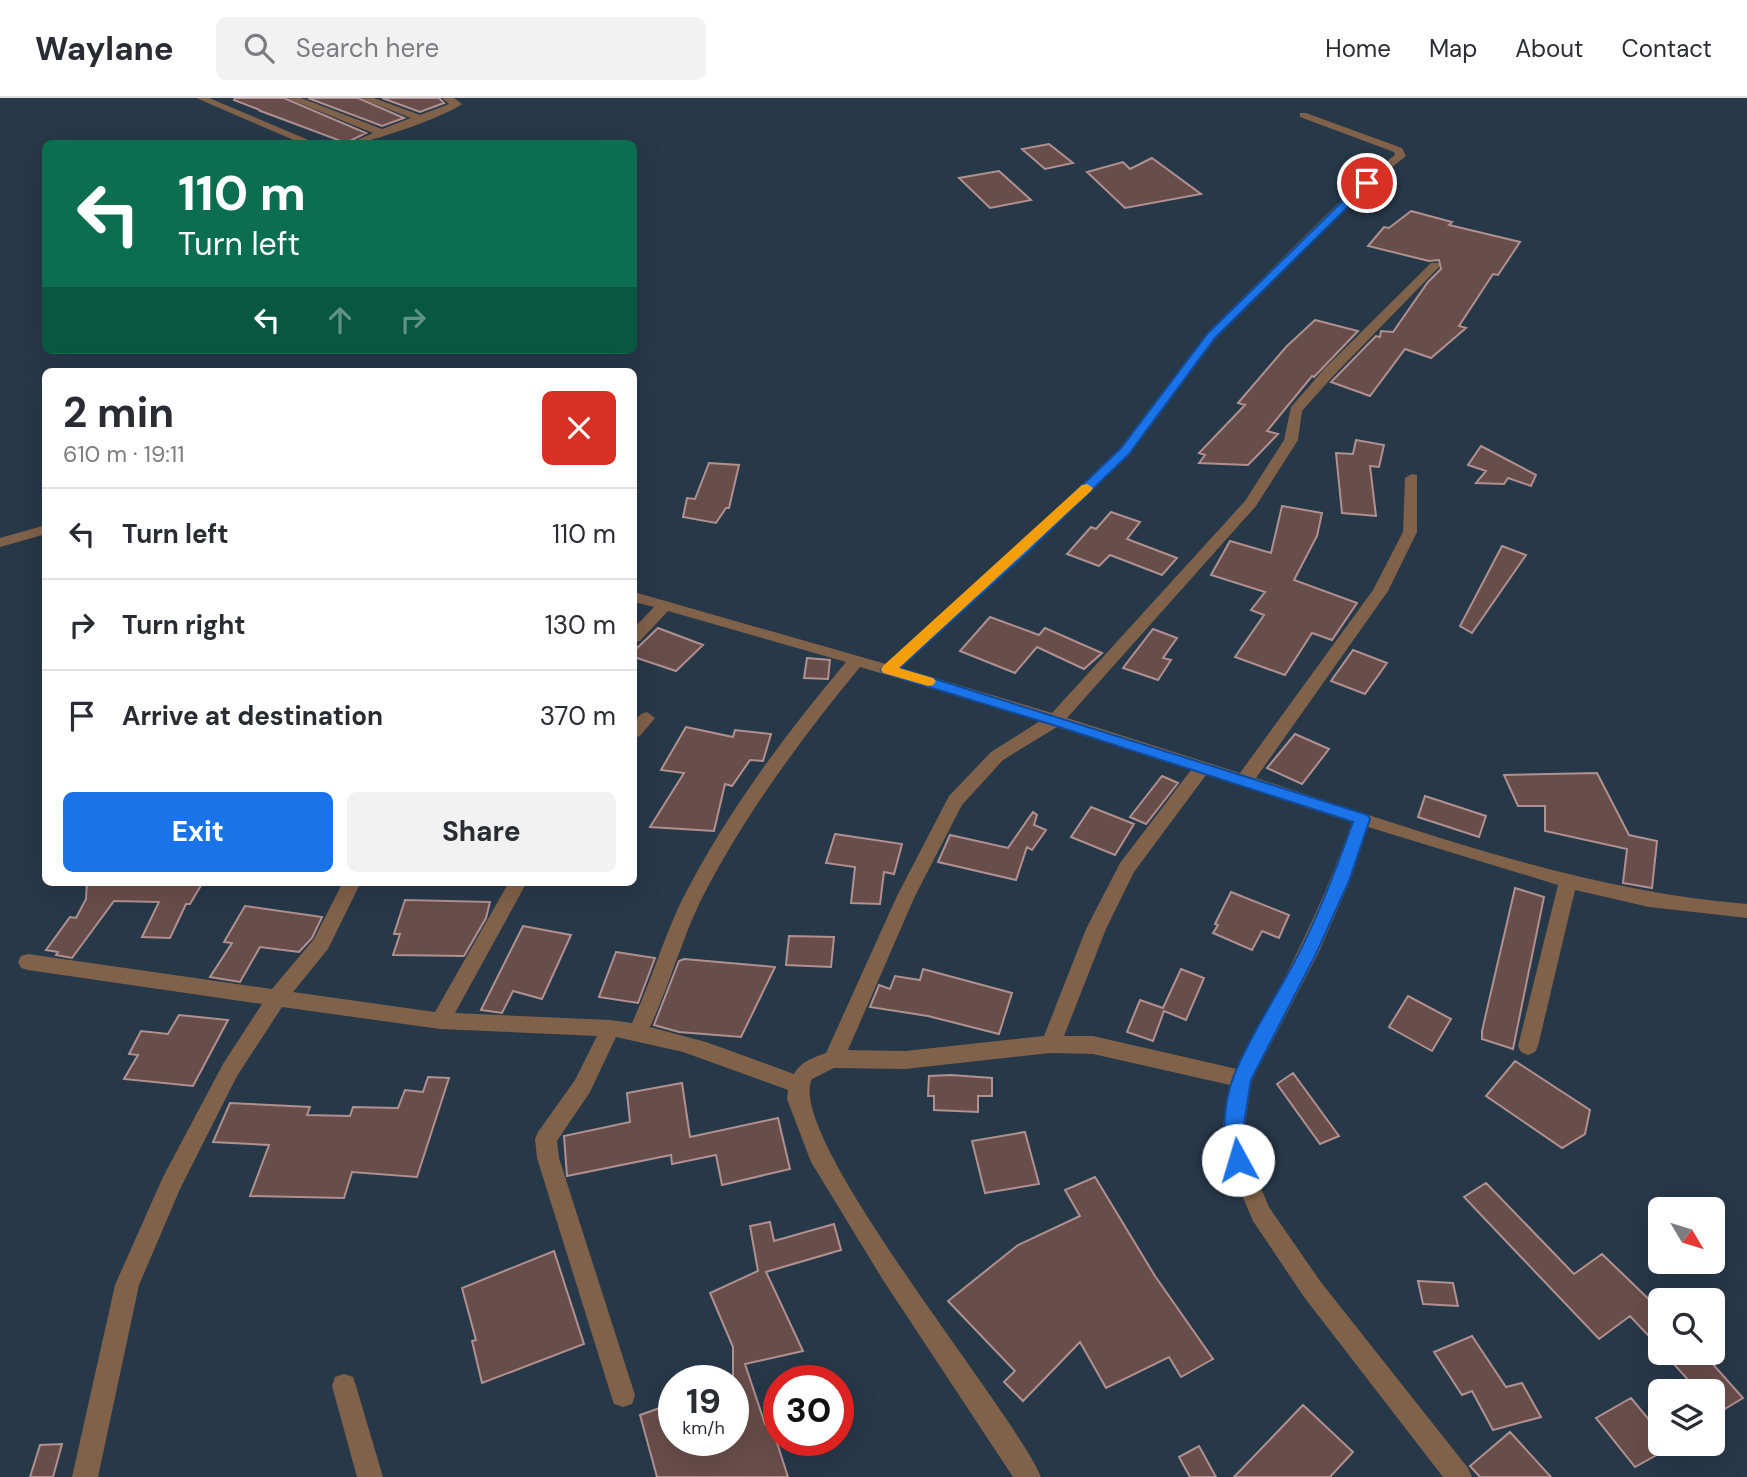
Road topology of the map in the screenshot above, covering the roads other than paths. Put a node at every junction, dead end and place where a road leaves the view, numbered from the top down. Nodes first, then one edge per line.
1 (201, 98) edge
2 (292, 98) edge
3 (365, 98) edge
4 (447, 98) edge
5 (1303, 115) dead end
6 (423, 119) junction
7 (382, 133) junction
8 (303, 140) edge
9 (364, 140) edge
10 (1435, 265) dead end
11 (1412, 478) dead end
12 (42, 530) edge
13 (0, 543) edge
14 (637, 598) edge
15 (665, 605) junction
16 (637, 634) edge
17 (856, 661) junction
18 (889, 670) junction
19 (647, 718) dead end
20 (1055, 720) junction
21 (637, 730) edge
22 (1202, 768) junction
23 (1245, 780) junction
24 (1362, 819) junction
25 (1568, 881) junction
26 (350, 886) edge
27 (516, 886) edge
28 (1747, 911) edge
29 (28, 962) dead end
30 (278, 996) junction
31 (440, 1021) junction
32 (610, 1028) junction
33 (637, 1033) junction
34 (1051, 1044) junction
35 (1528, 1046) dead end
36 (834, 1059) junction
37 (1242, 1079) junction
38 (799, 1085) junction
39 (344, 1386) dead end
40 (622, 1395) dead end
41 (85, 1477) edge
42 (370, 1477) edge
43 (1028, 1477) edge
44 (1459, 1477) edge

1 - 8 street
2 - 7 street
3 - 6 street
4 - 6 street
5 - 18 street
6 - 7 street
7 - 9 street
10 - 20 street
11 - 23 street
12 - 13 street
14 - 15 street
15 - 16 street
15 - 17 street
17 - 18 street
17 - 33 street
18 - 20 street
19 - 21 street
20 - 22 street
20 - 36 street
22 - 23 street
22 - 34 street
23 - 24 street
24 - 25 street
24 - 37 street
25 - 28 street
25 - 35 street
26 - 30 street
27 - 31 street
29 - 30 street
30 - 31 street
30 - 41 street
31 - 32 street
32 - 33 street
32 - 40 street
33 - 38 street
34 - 36 street
34 - 37 street
36 - 38 street
37 - 44 street
38 - 43 street
39 - 42 street

